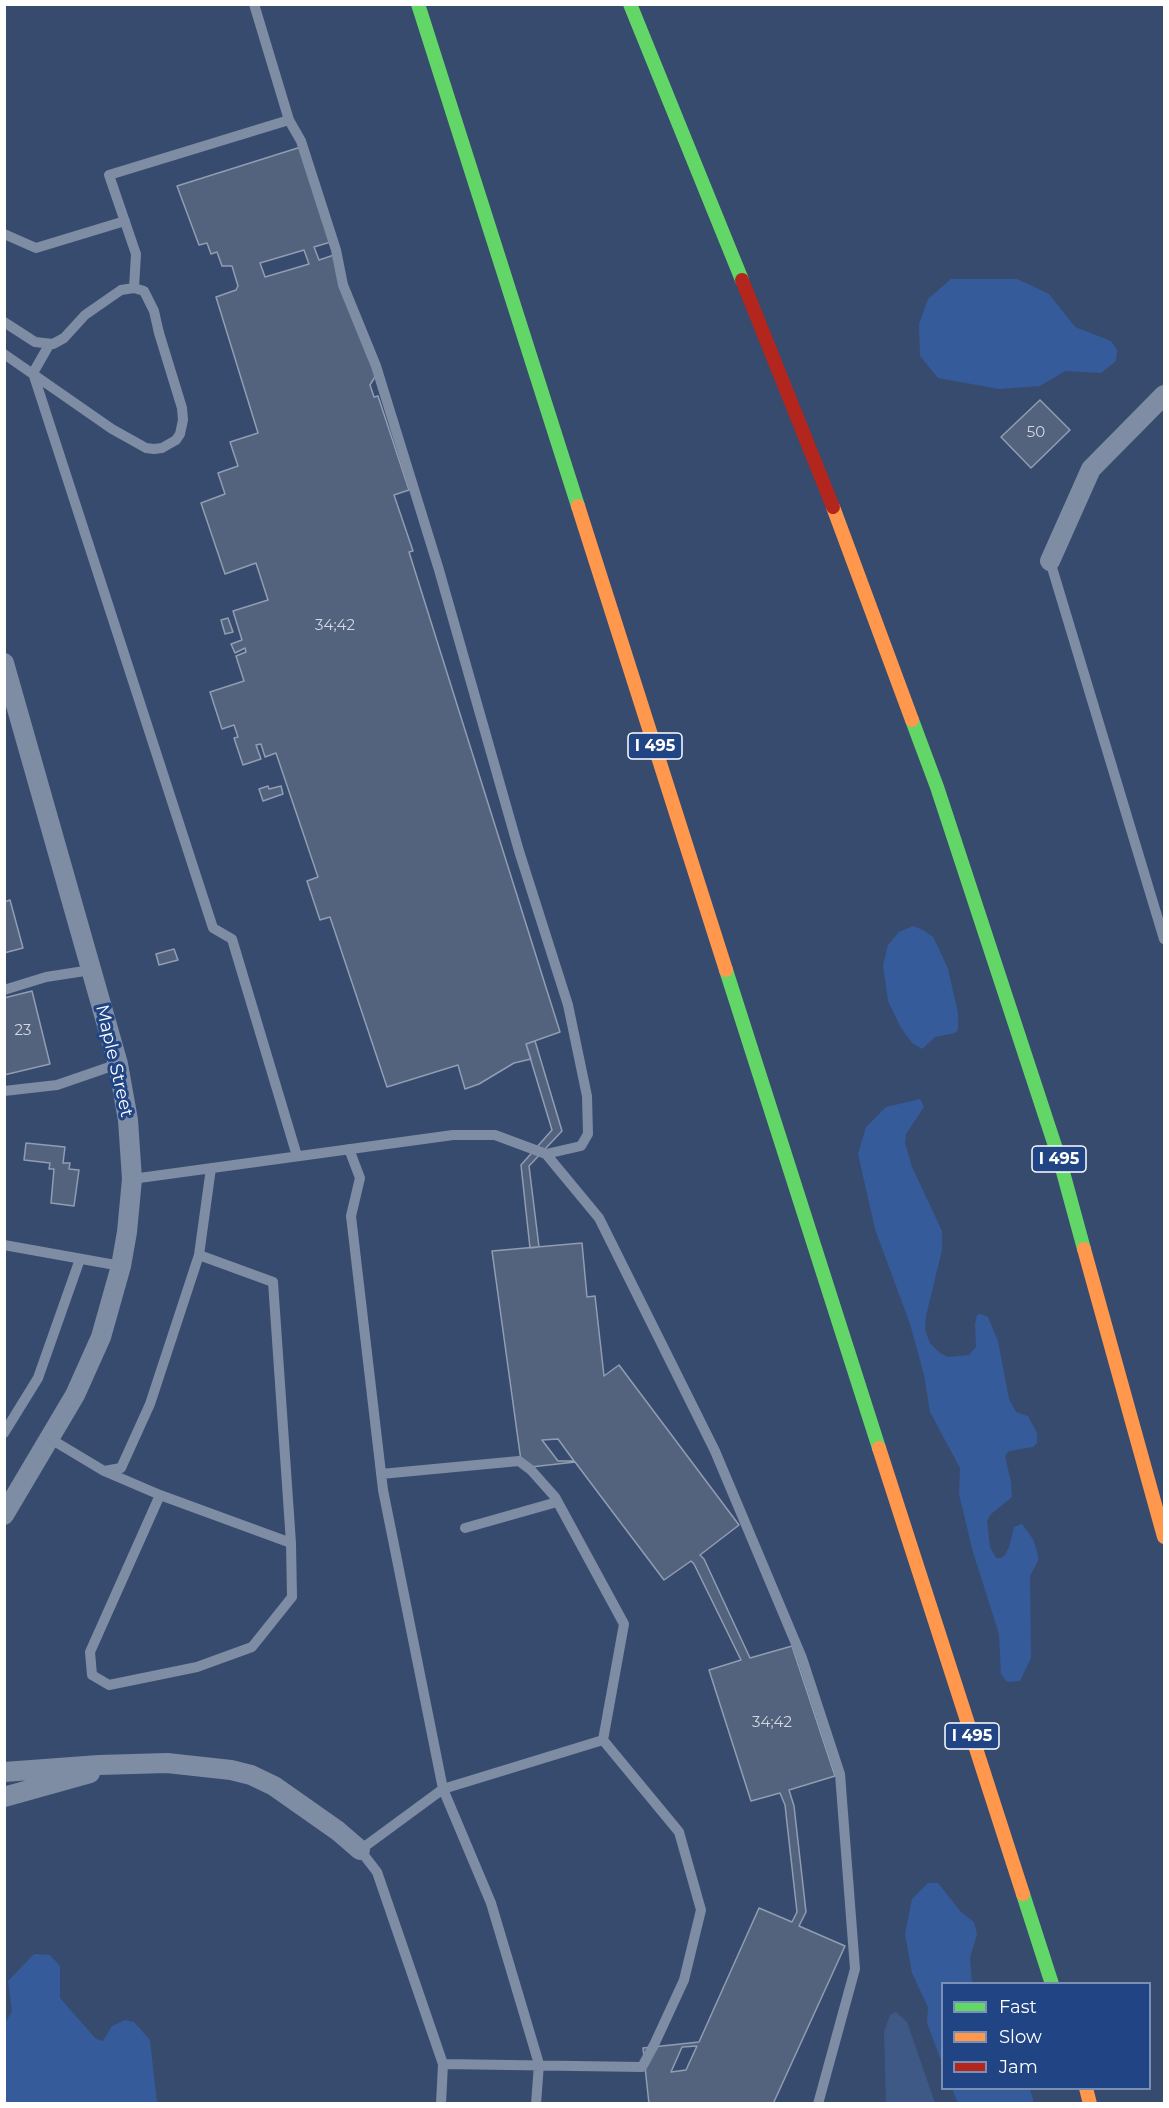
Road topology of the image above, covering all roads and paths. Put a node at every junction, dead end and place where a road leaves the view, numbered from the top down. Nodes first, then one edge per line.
1 (254, 4) edge
2 (418, 4) edge
3 (630, 4) edge
4 (289, 120) junction
5 (126, 221) junction
6 (4, 234) edge
7 (134, 288) junction
8 (4, 322) edge
9 (49, 345) junction
10 (4, 354) edge
11 (33, 373) junction
12 (1164, 395) edge
13 (1050, 561) joint
14 (4, 663) edge
15 (1164, 939) edge
16 (91, 969) junction
17 (4, 990) edge
18 (118, 1064) junction
19 (4, 1091) edge
20 (349, 1149) junction
21 (546, 1154) junction
22 (297, 1156) junction
23 (212, 1168) junction
24 (132, 1179) junction
25 (4, 1245) edge
26 (199, 1256) junction
27 (80, 1259) junction
28 (121, 1266) junction
29 (4, 1433) edge
30 (49, 1438) junction
31 (104, 1471) junction
32 (381, 1474) junction
33 (160, 1495) junction
34 (557, 1502) junction
35 (4, 1515) edge
36 (465, 1528) dead end
37 (1164, 1537) edge
38 (291, 1543) junction
39 (603, 1740) junction
40 (116, 1765) junction
41 (4, 1772) edge
42 (443, 1789) junction
43 (4, 1797) edge
44 (360, 1850) junction
45 (1052, 1982) edge
46 (443, 2064) junction
47 (539, 2064) junction
48 (441, 2103) edge
49 (537, 2103) edge
50 (818, 2103) edge

1 - 4 lane
2 - 45 highway, I 495
3 - 37 highway, I 495
4 - 5 lane
4 - 21 lane
5 - 6 lane
5 - 7 lane
7 - 9 lane
7 - 11 lane
8 - 9 lane
9 - 11 lane
10 - 11 lane
11 - 22 lane
12 - 13 street
13 - 15 lane
14 - 16 street, Maple Street
16 - 17 lane
16 - 18 street, Maple Street
18 - 19 lane
18 - 24 street, Maple Street
20 - 21 lane
20 - 22 lane
20 - 32 lane
21 - 50 lane
22 - 23 lane
23 - 24 lane
23 - 26 lane
24 - 28 street, Maple Street
25 - 27 lane
26 - 31 lane
26 - 38 lane
27 - 28 lane
27 - 29 lane
28 - 30 street, Maple Street
30 - 31 lane
30 - 35 street, Maple Street
31 - 33 lane
32 - 34 lane
32 - 42 lane
33 - 38 lane
33 - 38 lane
34 - 36 lane
34 - 39 lane
39 - 42 lane
39 - 47 lane
40 - 41 street
40 - 43 street
40 - 44 street
42 - 44 lane
42 - 47 lane
44 - 46 lane
46 - 47 lane
46 - 48 lane
47 - 49 lane

